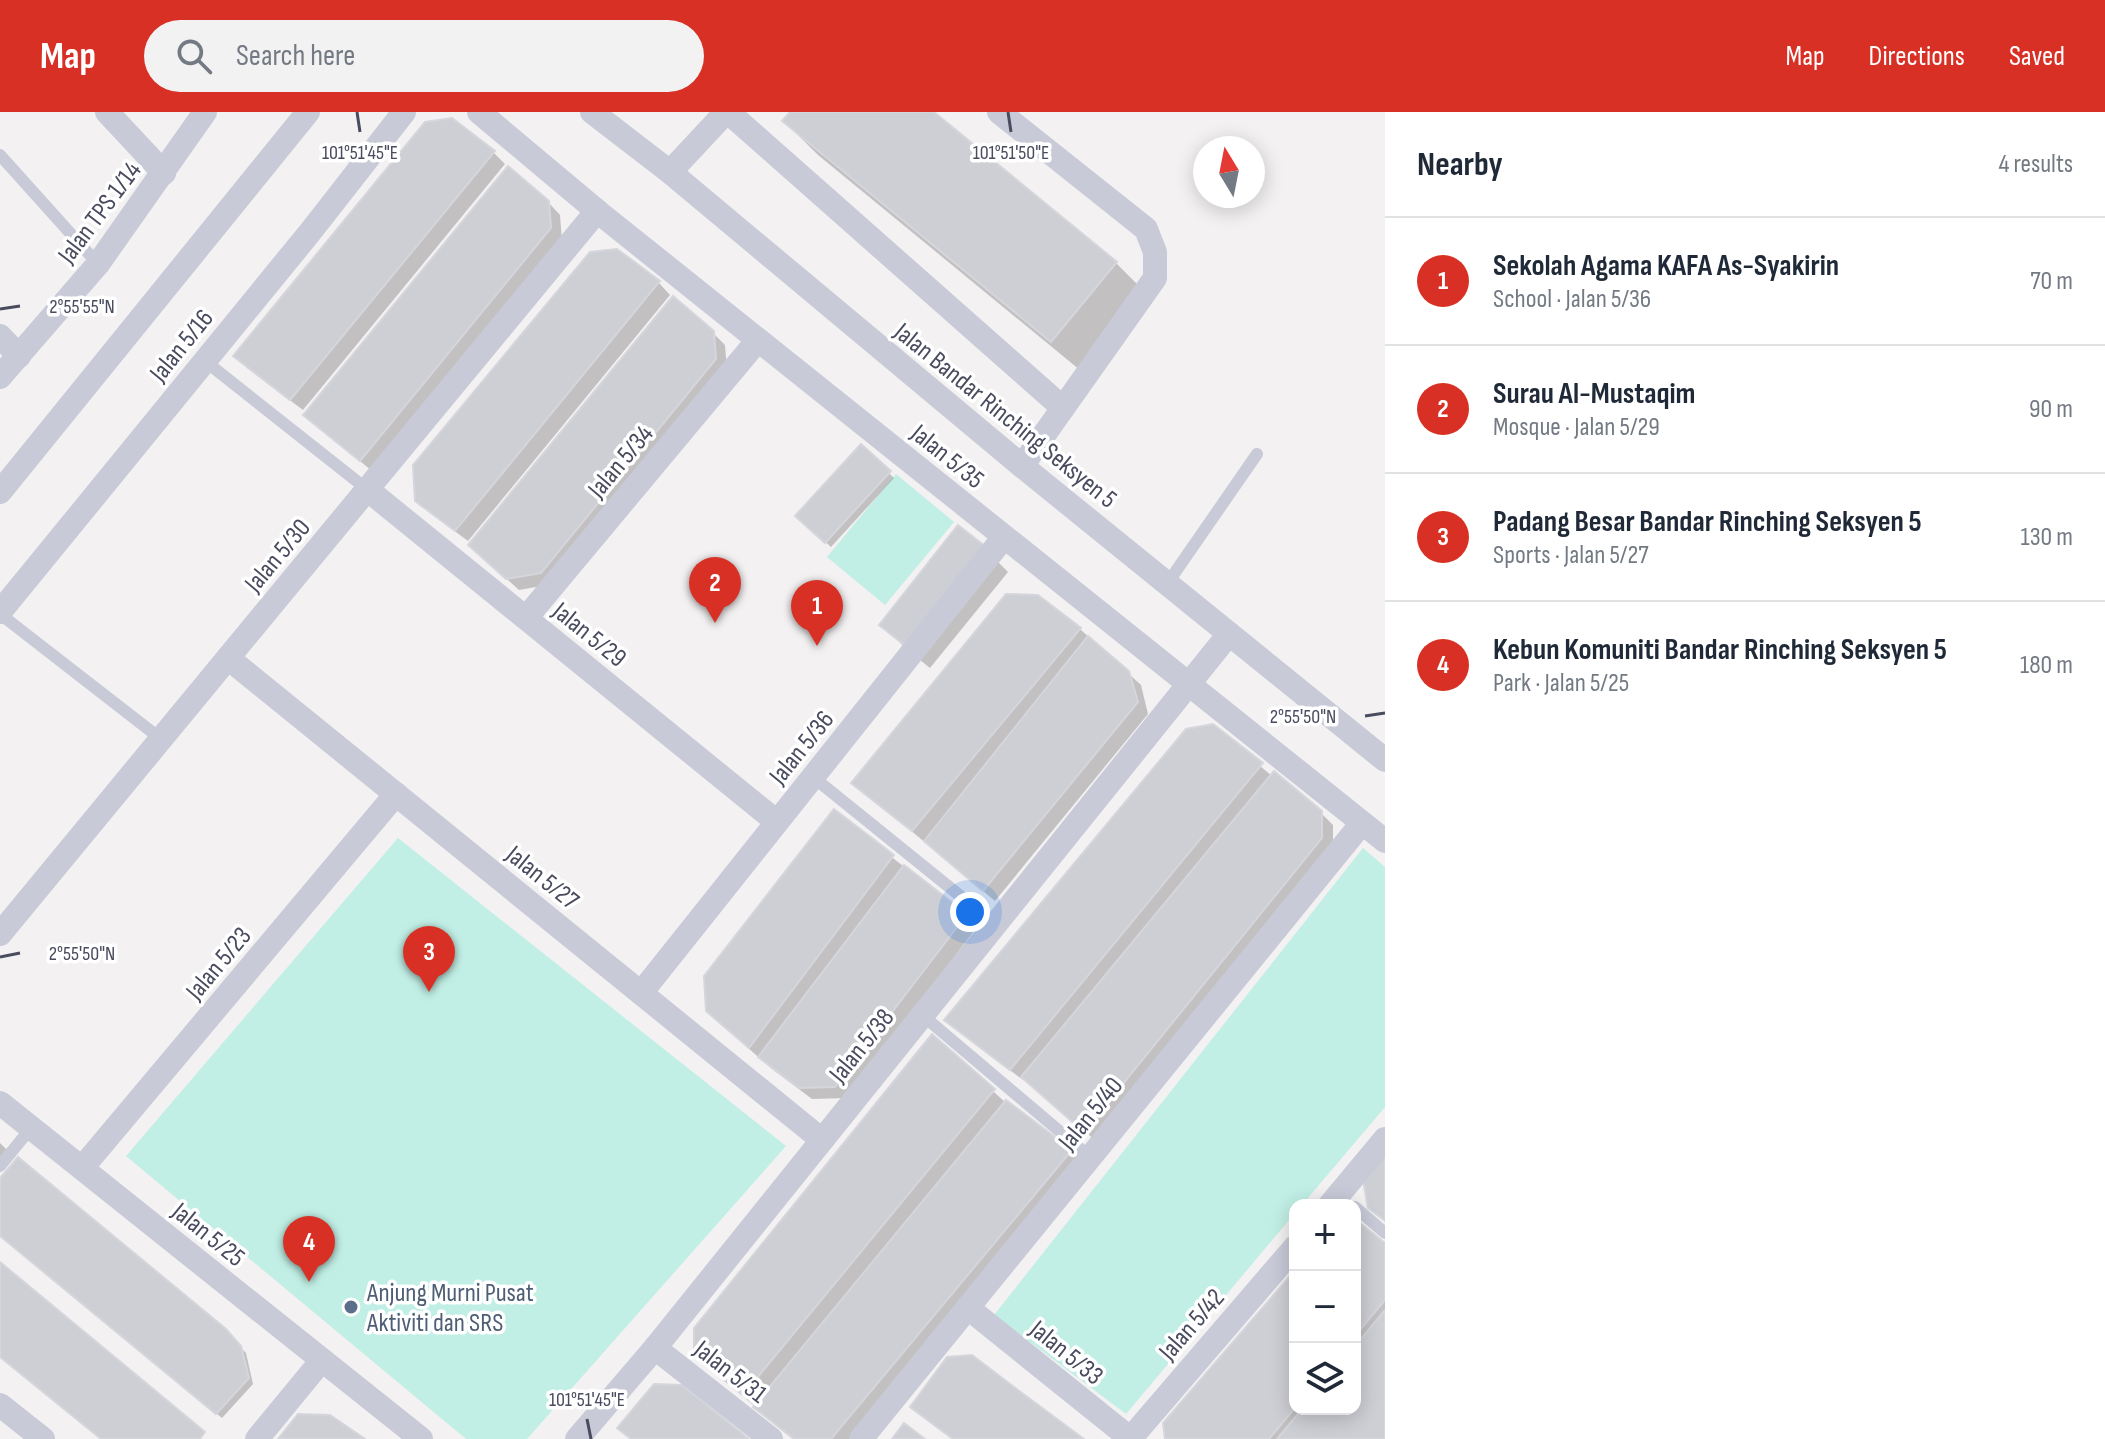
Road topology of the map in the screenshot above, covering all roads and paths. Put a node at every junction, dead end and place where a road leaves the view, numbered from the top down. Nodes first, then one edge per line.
1 (107, 112) edge
2 (205, 112) edge
3 (308, 112) edge
4 (404, 112) edge
5 (479, 112) edge
6 (592, 112) edge
7 (727, 112) edge
8 (999, 112) edge
9 (0, 155) edge
10 (670, 172) junction
11 (164, 173) junction
12 (597, 211) junction
13 (98, 264) junction
14 (0, 336) edge
15 (758, 340) junction
16 (19, 356) junction
17 (205, 361) junction
18 (0, 377) edge
19 (1063, 408) junction
20 (1257, 454) dead end
21 (1022, 466) junction
22 (368, 490) junction
23 (0, 492) edge
24 (1004, 537) junction
25 (1167, 584) junction
26 (0, 613) edge
27 (526, 618) junction
28 (1229, 634) junction
29 (228, 658) junction
30 (1188, 684) junction
31 (161, 739) junction
32 (1385, 760) edge
33 (813, 777) junction
34 (396, 794) junction
35 (777, 822) junction
36 (1362, 823) junction
37 (1385, 841) edge
38 (995, 924) junction
39 (0, 934) edge
40 (641, 993) junction
41 (921, 1014) junction
42 (0, 1103) edge
43 (31, 1128) junction
44 (1385, 1139) edge
45 (822, 1140) junction
46 (1090, 1157) junction
47 (0, 1166) edge
48 (82, 1168) junction
49 (1347, 1199) edge
50 (1361, 1215) edge
51 (1385, 1233) edge
52 (1289, 1254) edge
53 (968, 1308) junction
54 (655, 1348) junction
55 (322, 1360) junction
56 (0, 1405) edge
57 (43, 1439) edge
58 (257, 1439) edge
59 (421, 1439) edge
60 (577, 1439) edge
61 (771, 1439) edge
62 (861, 1439) edge
63 (1130, 1439) edge

1 - 11 street
2 - 11 street, Jalan TPS 1/14
3 - 23 street
4 - 17 street, Jalan 5/16
5 - 12 street, Jalan 5/35
6 - 10 street, Jalan Bandar Rinching Seksyen 5
7 - 10 street
7 - 19 street
8 - 19 street
9 - 13 lane
10 - 21 street, Jalan Bandar Rinching Seksyen 5
11 - 13 street, Jalan TPS 1/14
12 - 15 street, Jalan 5/35
12 - 22 street, Jalan 5/30
13 - 16 street, Jalan TPS 1/14
14 - 16 street
15 - 24 street, Jalan 5/35
15 - 27 street, Jalan 5/34
16 - 18 street, Jalan TPS 1/14
17 - 22 lane
17 - 26 street, Jalan 5/16
19 - 21 street
20 - 25 lane
21 - 25 street, Jalan Bandar Rinching Seksyen 5
22 - 27 street, Jalan 5/29
22 - 29 street, Jalan 5/30
24 - 30 street, Jalan 5/35
24 - 33 street, Jalan 5/36
25 - 28 street, Jalan Bandar Rinching Seksyen 5
26 - 31 lane
27 - 35 street, Jalan 5/29
28 - 30 street, Jalan 5/38
28 - 32 street, Jalan Bandar Rinching Seksyen 5
29 - 31 street, Jalan 5/30
29 - 34 street, Jalan 5/27
30 - 36 street, Jalan 5/35
30 - 38 street, Jalan 5/38
31 - 39 street, Jalan 5/30
33 - 35 street, Jalan 5/36
33 - 38 lane
34 - 40 street, Jalan 5/27
34 - 48 street, Jalan 5/23
35 - 40 street, Jalan 5/36
36 - 37 street, Jalan 5/35
36 - 46 street, Jalan 5/40
38 - 41 street, Jalan 5/38
40 - 45 street, Jalan 5/27
41 - 45 street, Jalan 5/38
41 - 46 lane
42 - 43 street, Jalan 5/25
43 - 47 lane
43 - 48 street, Jalan 5/25
44 - 49 street
45 - 54 street, Jalan 5/38
46 - 53 street, Jalan 5/40
48 - 55 street, Jalan 5/25
50 - 51 lane
52 - 63 street, Jalan 5/42
53 - 62 street, Jalan 5/40
53 - 63 street, Jalan 5/33
54 - 60 street, Jalan 5/38
54 - 61 street, Jalan 5/31
55 - 58 street
55 - 59 street, Jalan 5/25
56 - 57 street

